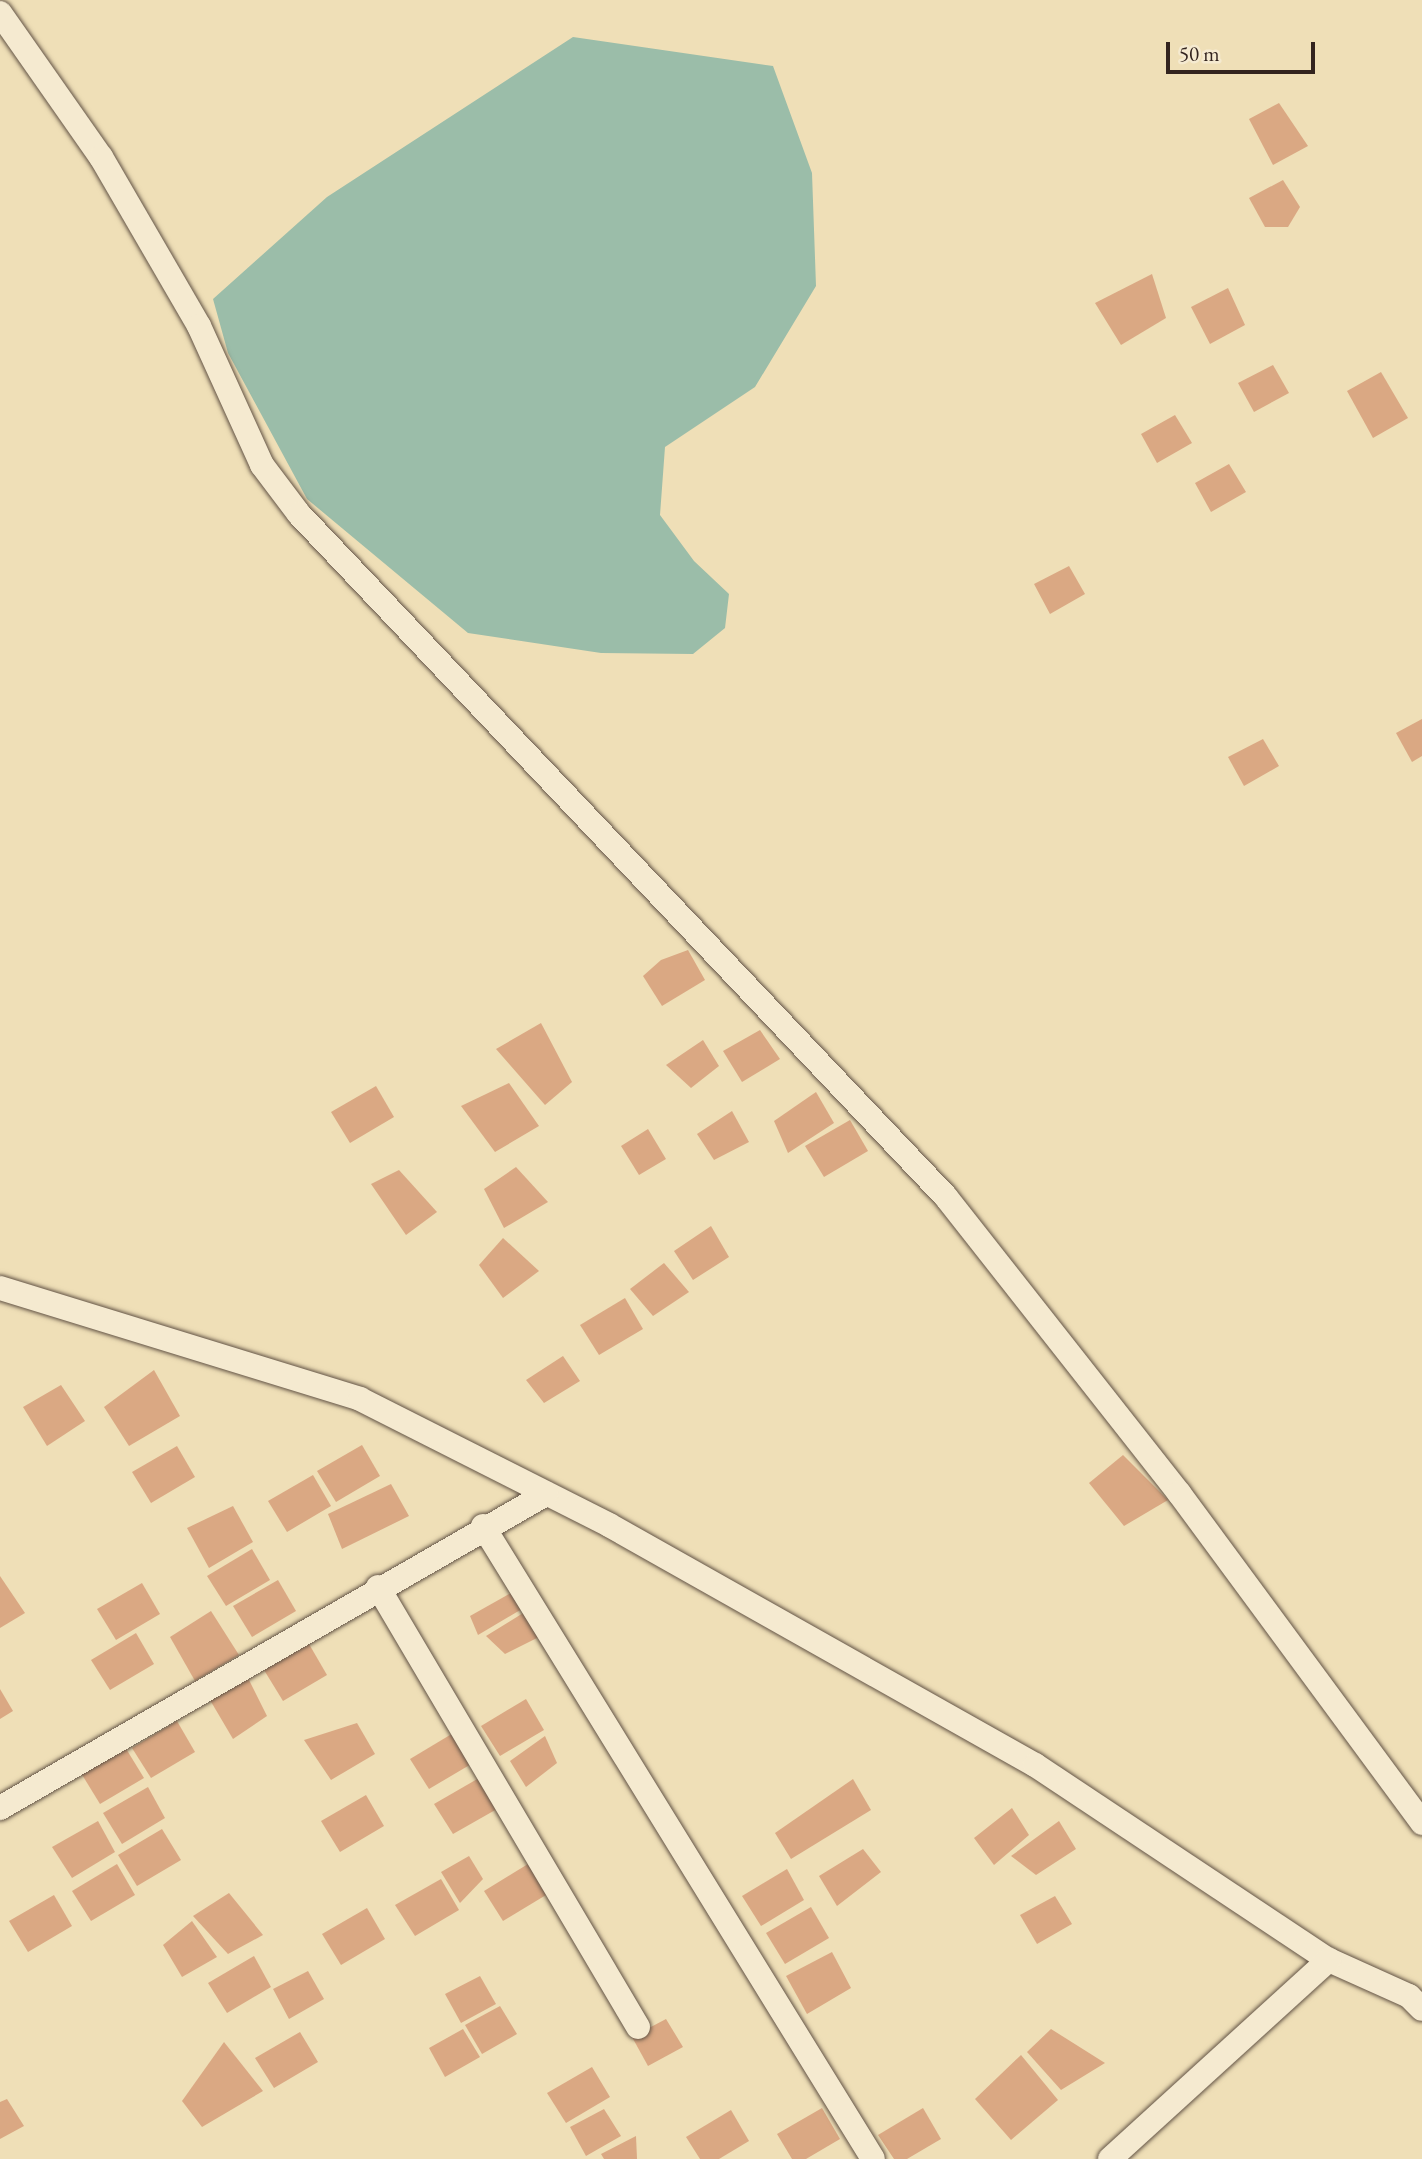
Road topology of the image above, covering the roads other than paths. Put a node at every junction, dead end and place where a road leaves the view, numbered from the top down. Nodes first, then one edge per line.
1 (0, 13) edge
2 (0, 1288) edge
3 (546, 1494) junction
4 (483, 1526) junction
5 (378, 1587) junction
6 (0, 1808) edge
7 (1422, 1823) edge
8 (1329, 1959) junction
9 (1422, 2010) edge
10 (638, 2027) dead end
11 (873, 2159) edge
12 (1110, 2159) edge

1 - 7 street
2 - 3 street
3 - 4 street
3 - 8 street
4 - 5 street
4 - 11 street
5 - 6 street
5 - 10 street
8 - 9 street
8 - 12 street

